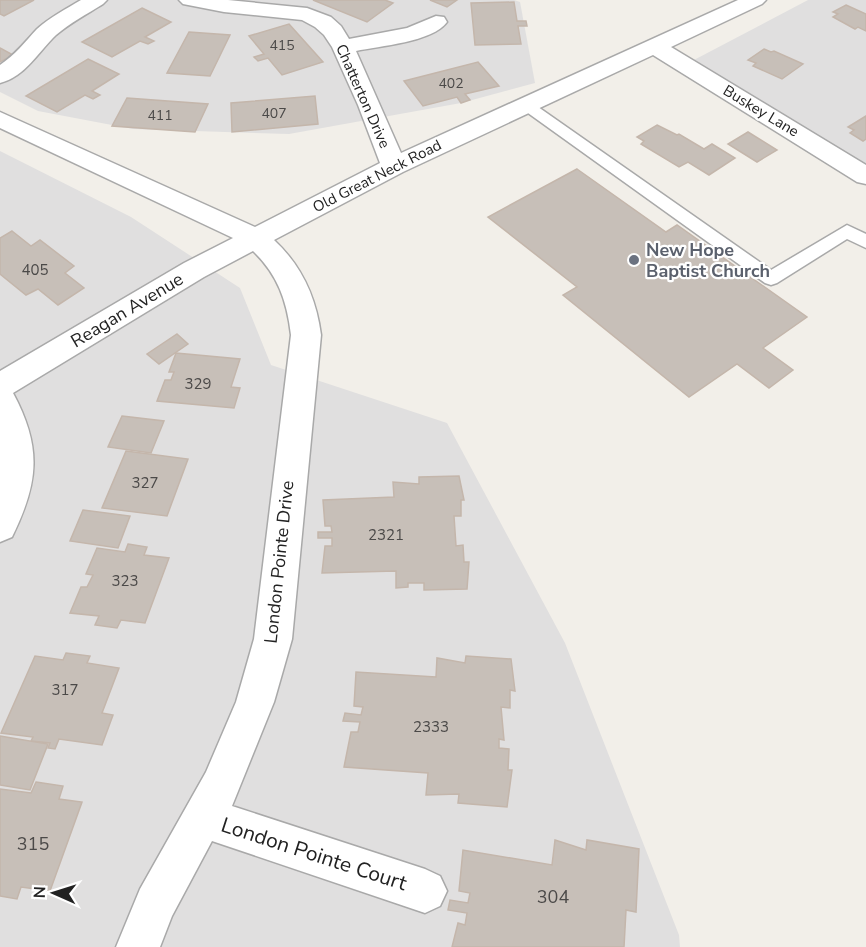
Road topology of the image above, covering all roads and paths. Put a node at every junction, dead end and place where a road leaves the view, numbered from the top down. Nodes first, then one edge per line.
1 (96, 0) edge
2 (190, 0) edge
3 (755, 0) edge
4 (436, 22) dead end
5 (655, 47) junction
6 (343, 48) junction
7 (0, 76) edge
8 (526, 105) junction
9 (0, 119) edge
10 (394, 166) junction
11 (866, 176) edge
12 (255, 238) junction
13 (866, 242) edge
14 (0, 386) edge
15 (0, 398) edge
16 (0, 527) edge
17 (202, 818) junction
18 (425, 891) dead end
19 (138, 947) edge

1 - 7 street
2 - 6 street, Chatterton Drive
3 - 5 street, Old Great Neck Road
4 - 6 street
5 - 8 street, Old Great Neck Road
5 - 11 street, Buskey Lane
6 - 10 street, Chatterton Drive
8 - 10 street, Old Great Neck Road
8 - 13 lane
9 - 12 street
10 - 12 street, Old Great Neck Road
12 - 14 street, Reagan Avenue
12 - 17 street, London Pointe Drive
15 - 16 street
17 - 18 street, London Pointe Court
17 - 19 street, London Pointe Drive

